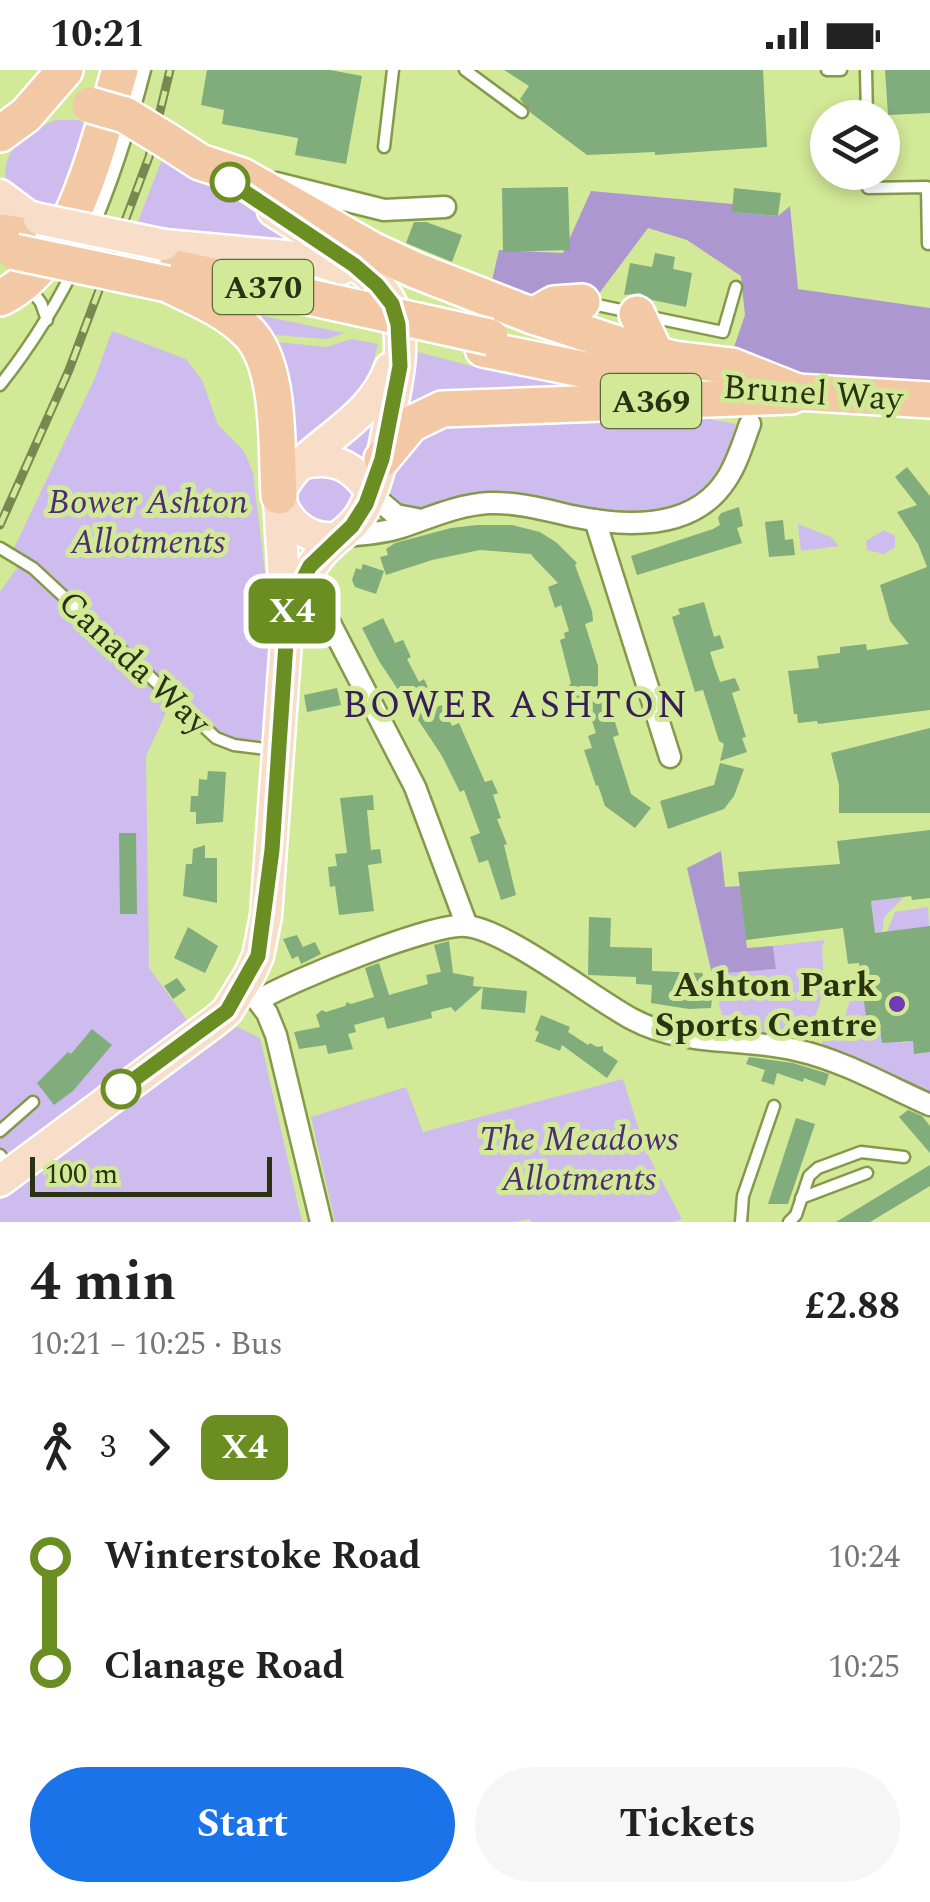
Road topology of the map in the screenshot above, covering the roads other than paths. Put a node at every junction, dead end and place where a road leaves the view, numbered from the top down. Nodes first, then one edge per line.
1 (50, 70) edge
2 (145, 70) edge
3 (393, 70) edge
4 (464, 70) edge
5 (827, 70) edge
6 (841, 70) edge
7 (866, 70) edge
8 (94, 79) edge
9 (867, 100) edge
10 (522, 112) dead end
11 (6, 127) edge
12 (384, 147) dead end
13 (200, 162) junction
14 (242, 176) junction
15 (900, 187) edge
16 (0, 195) edge
17 (445, 207) dead end
18 (928, 244) edge
19 (14, 252) edge
20 (166, 265) junction
21 (736, 287) dead end
22 (582, 302) joint
23 (363, 305) junction
24 (637, 314) junction
25 (533, 316) junction
26 (47, 320) junction
27 (398, 341) junction
28 (656, 355) junction
29 (0, 386) edge
30 (808, 394) junction
31 (930, 400) edge
32 (750, 424) dead end
33 (382, 459) junction
34 (304, 462) junction
35 (371, 493) junction
36 (279, 498) junction
37 (419, 519) junction
38 (595, 520) junction
39 (339, 537) junction
40 (6, 551) edge
41 (305, 575) junction
42 (287, 628) junction
43 (280, 751) junction
44 (670, 757) dead end
45 (467, 926) junction
46 (251, 994) junction
47 (33, 1102) dead end
48 (930, 1105) edge
49 (774, 1106) dead end
50 (0, 1131) edge
51 (904, 1156) dead end
52 (4, 1169) edge
53 (867, 1173) dead end
54 (801, 1198) junction
55 (321, 1222) edge
56 (741, 1222) edge
57 (790, 1222) edge

1 - 11 highway
2 - 26 lane
3 - 12 lane
4 - 10 lane
5 - 6 lane
7 - 9 lane
8 - 11 highway
8 - 13 highway, bridge
8 - 19 highway
13 - 14 highway
13 - 23 main road
14 - 17 street
14 - 25 highway
15 - 18 lane
16 - 19 main road
19 - 20 highway, Brunel Way / A370
19 - 26 lane
20 - 23 highway, Brunel Way / A370
20 - 23 main road
20 - 36 highway
21 - 24 lane
22 - 24 lane
22 - 25 highway
23 - 27 main road
23 - 30 highway, Brunel Way / A370
24 - 28 highway
25 - 28 highway
26 - 29 lane
27 - 33 main road, A369
27 - 34 main road
28 - 30 highway
30 - 31 highway, Brunel Way / A370
30 - 33 highway, A369
32 - 38 street
33 - 35 main road, A369
34 - 35 main road
34 - 36 main road
35 - 37 street
35 - 39 main road, A369
36 - 39 main road
36 - 42 main road, A369
37 - 38 street
37 - 39 street
38 - 44 street
39 - 41 main road, A369
40 - 43 lane, Canada Way
41 - 42 main road, A369
41 - 45 street
42 - 43 main road, A369
43 - 46 main road, A369
45 - 46 street
45 - 48 street
46 - 52 main road, A369
46 - 55 street
47 - 50 lane
49 - 56 lane
51 - 54 lane
53 - 54 lane
54 - 57 lane

